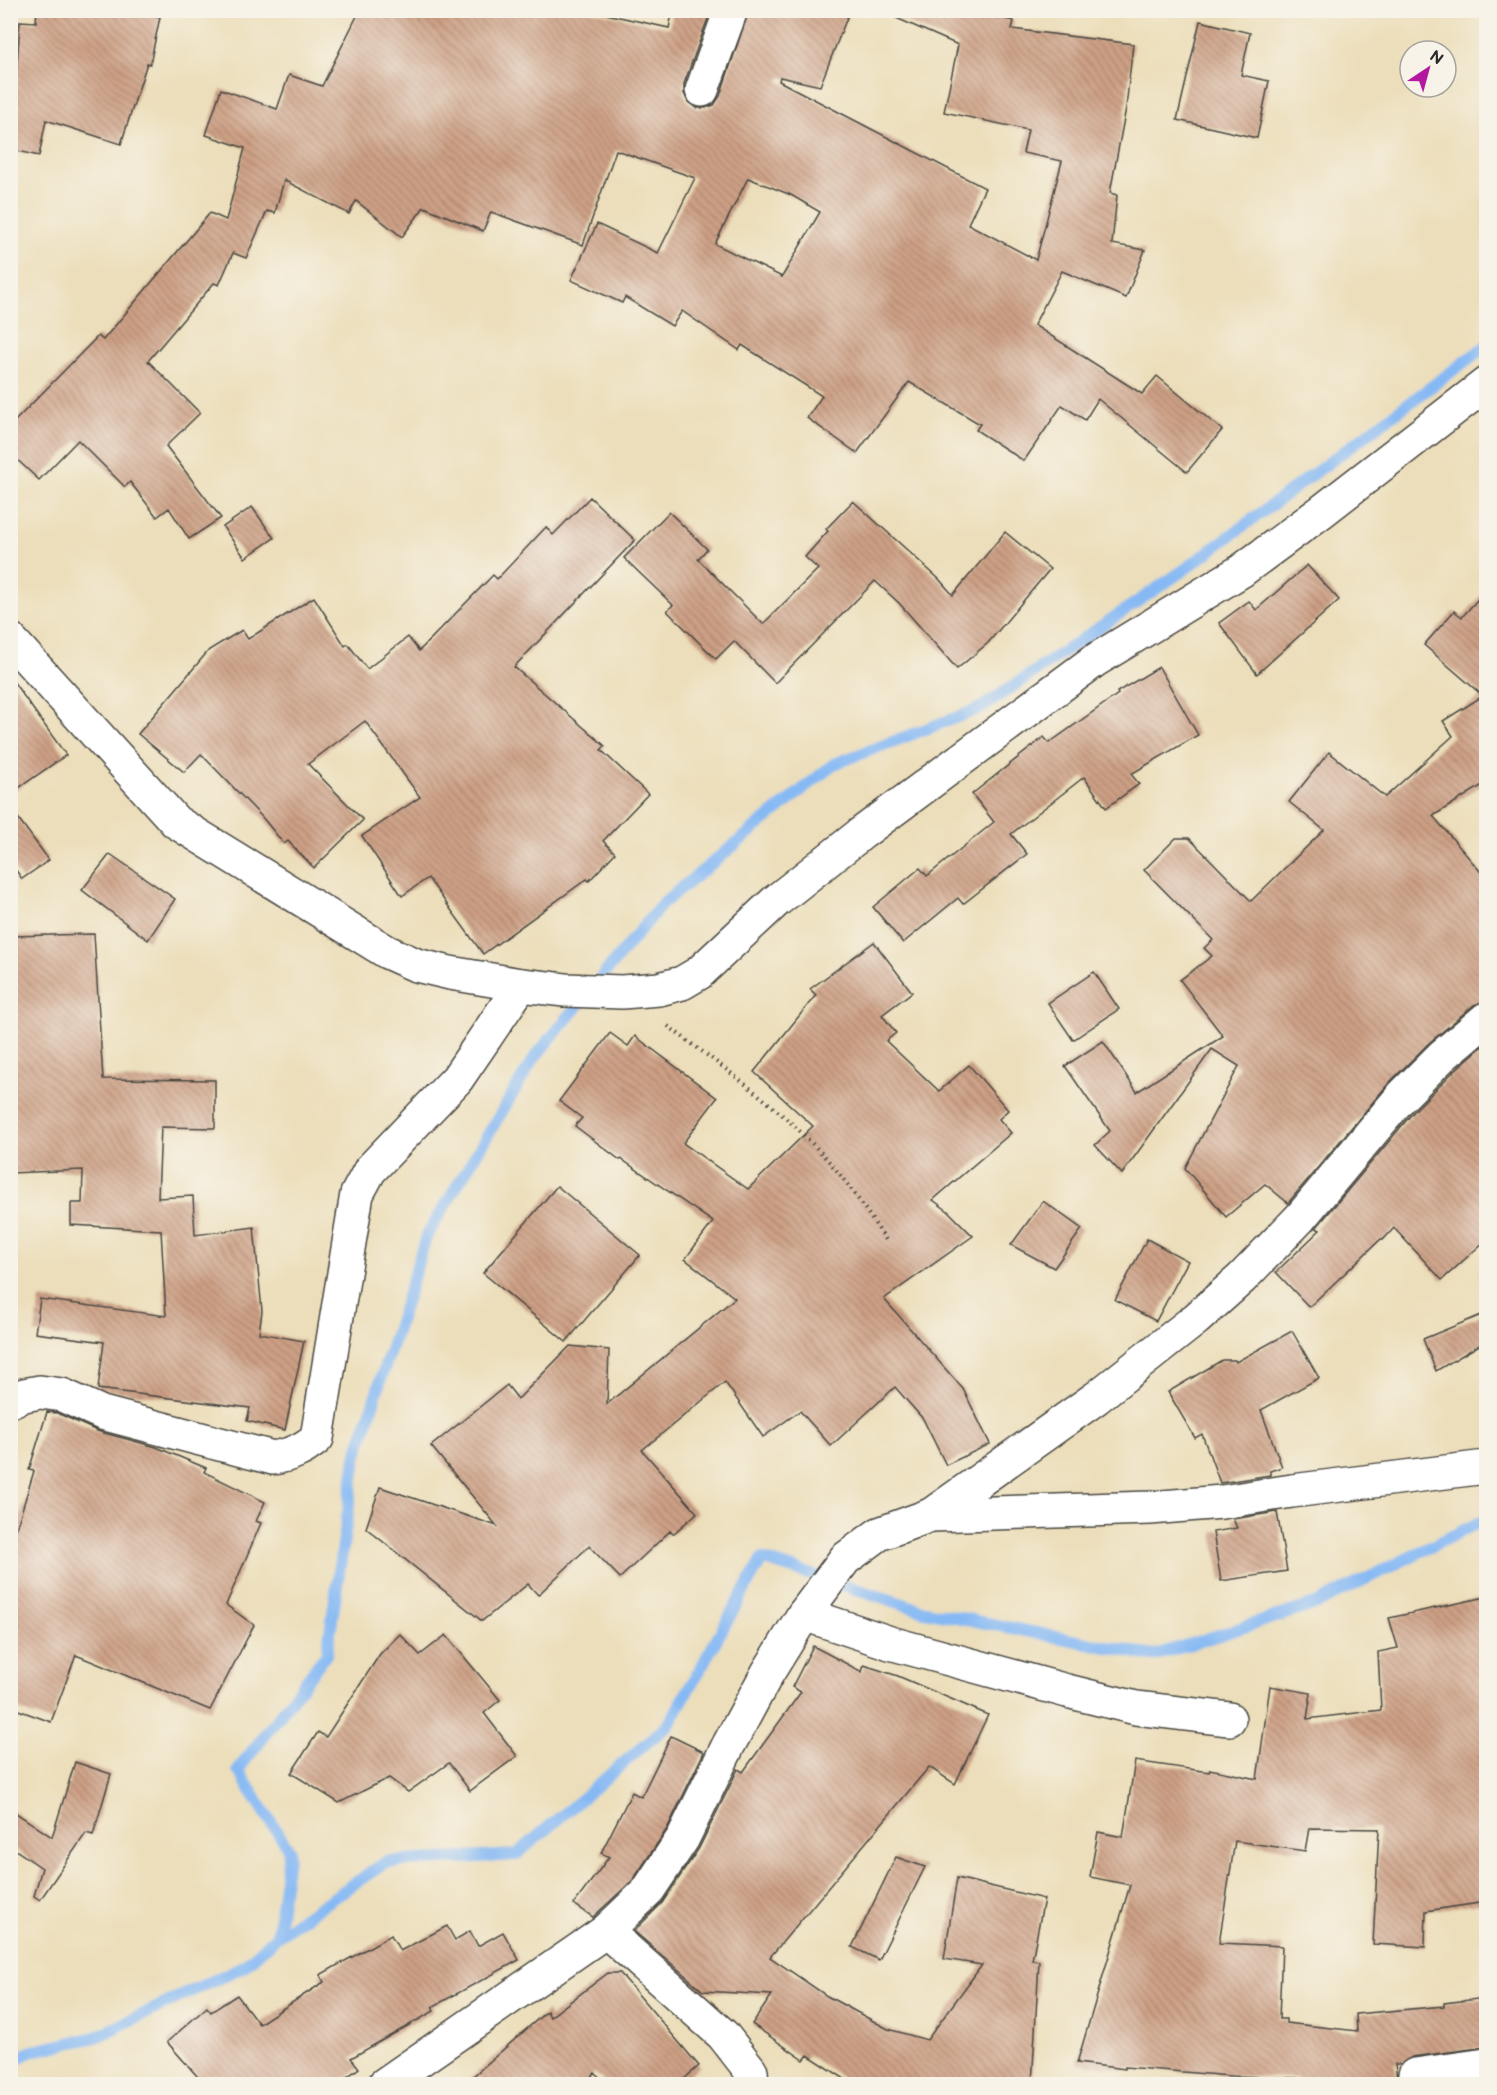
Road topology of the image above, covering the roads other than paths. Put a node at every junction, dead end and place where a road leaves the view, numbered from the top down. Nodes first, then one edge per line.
1 (731, 10) edge
2 (702, 90) dead end
3 (1486, 384) edge
4 (10, 639) edge
5 (521, 985) junction
6 (1486, 1019) edge
7 (10, 1401) edge
8 (1486, 1467) edge
9 (931, 1515) junction
10 (806, 1611) junction
11 (1228, 1719) dead end
12 (606, 1931) junction
13 (1486, 2066) edge
14 (1416, 2075) dead end
15 (385, 2085) edge
16 (752, 2085) edge

1 - 2 street
3 - 5 street
4 - 5 street
5 - 7 street
6 - 9 street
8 - 9 street
9 - 10 street
10 - 11 street
10 - 12 street
12 - 15 street
12 - 16 street
13 - 14 street

